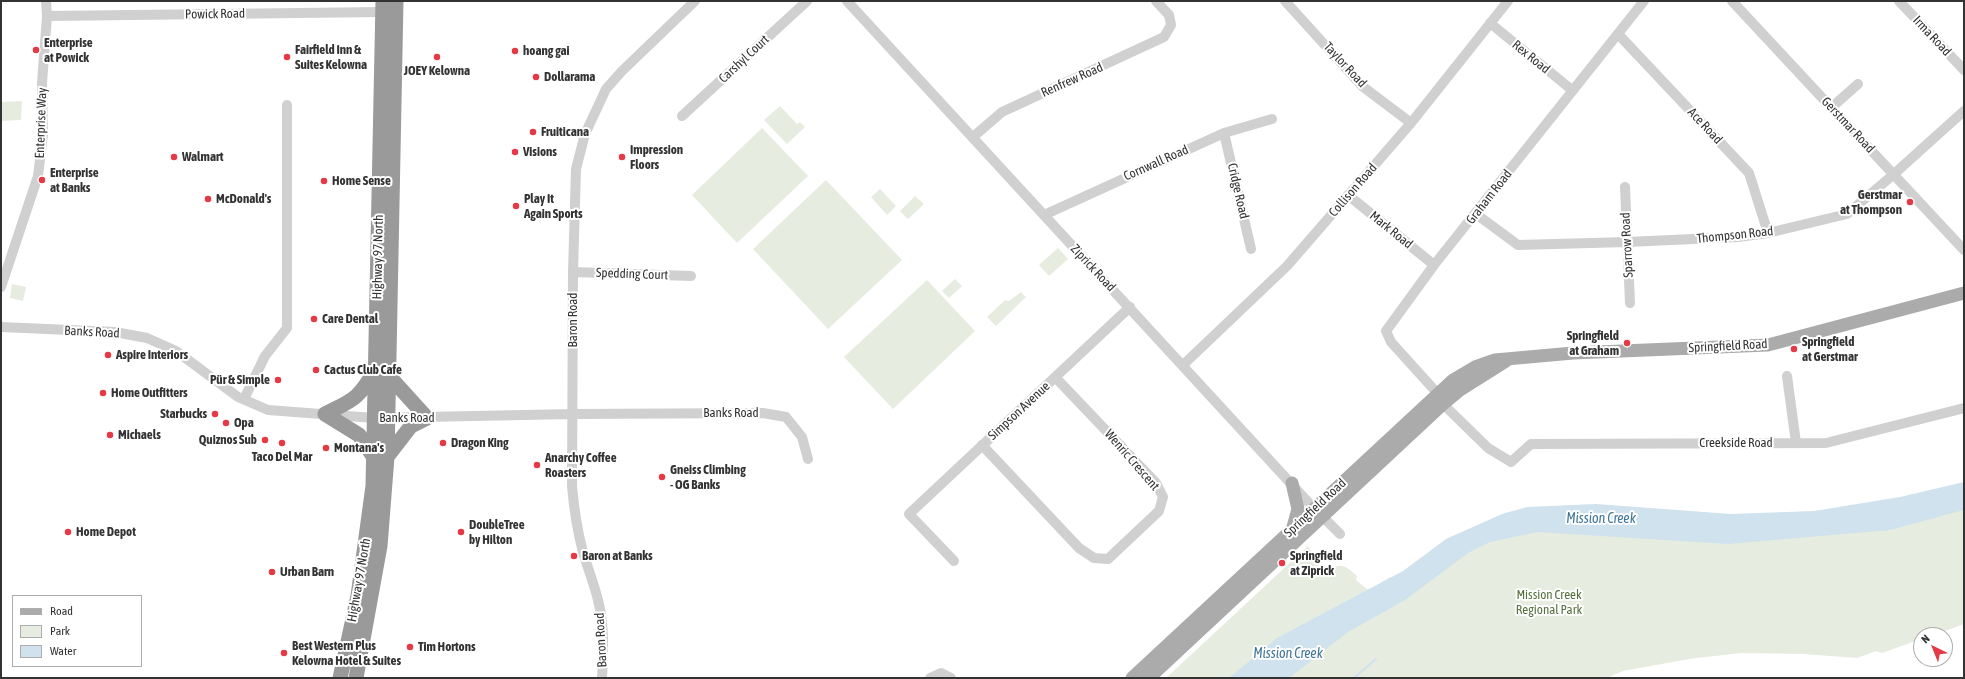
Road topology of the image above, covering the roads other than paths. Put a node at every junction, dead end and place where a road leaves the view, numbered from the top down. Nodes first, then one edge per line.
1 (46, 1) edge
2 (396, 1) edge
3 (695, 1) edge
4 (807, 1) edge
5 (847, 1) edge
6 (1156, 1) edge
7 (1285, 1) edge
8 (1508, 1) edge
9 (1644, 1) edge
10 (1732, 1) edge
11 (1899, 1) edge
12 (383, 6) edge
13 (47, 16) junction
14 (1490, 23) junction
15 (395, 29) junction
16 (1618, 34) junction
17 (1964, 70) edge
18 (1858, 84) dead end
19 (1572, 90) junction
20 (287, 105) dead end
21 (1832, 107) junction
22 (1964, 111) edge
23 (682, 116) dead end
24 (1272, 119) dead end
25 (1410, 123) junction
26 (1224, 133) junction
27 (973, 137) junction
28 (1894, 174) junction
29 (1625, 187) dead end
30 (1348, 195) junction
31 (1476, 214) junction
32 (1044, 215) junction
33 (1768, 233) junction
34 (1627, 242) junction
35 (1251, 249) dead end
36 (1964, 250) edge
37 (1434, 266) junction
38 (573, 272) junction
39 (690, 276) dead end
40 (1, 287) edge
41 (1964, 293) edge
42 (1630, 303) dead end
43 (1130, 307) junction
44 (1, 327) edge
45 (1182, 364) junction
46 (375, 370) junction
47 (389, 376) junction
48 (1787, 376) dead end
49 (1055, 377) junction
50 (244, 399) junction
51 (1440, 399) junction
52 (1964, 408) edge
53 (325, 414) junction
54 (573, 414) junction
55 (381, 418) junction
56 (427, 418) junction
57 (1796, 443) junction
58 (982, 445) junction
59 (380, 456) junction
60 (808, 459) dead end
61 (1511, 462) joint
62 (1292, 483) junction
63 (1318, 512) junction
64 (1292, 529) junction
65 (1340, 534) dead end
66 (954, 561) dead end
67 (340, 678) edge
68 (356, 678) edge
69 (602, 678) edge
70 (930, 678) edge
71 (951, 678) edge
72 (1132, 678) edge
73 (1149, 678) edge

1 - 13 street, Enterprise Way
2 - 15 highway, Highway 97 North
3 - 38 street, Baron Road
4 - 23 street, Carshyl Court
5 - 27 street, Ziprick Road
6 - 27 street, Renfrew Road
7 - 25 street, Taylor Road
8 - 14 street, Collison Road
9 - 16 street, Graham Road
10 - 21 street, Gerstmar Road
11 - 17 street, Irma Road
12 - 13 street, Powick Road
12 - 15 highway
12 - 46 highway, Highway 97 North
13 - 40 street, Enterprise Way
14 - 19 street, Rex Road
14 - 25 street, Collison Road
15 - 47 highway, Highway 97 North
16 - 19 street, Graham Road
16 - 33 street, Ace Road
18 - 21 street
19 - 31 street, Graham Road
20 - 50 street
21 - 28 street, Gerstmar Road
22 - 28 street, Thompson Road
24 - 26 street, Cornwall Road
25 - 30 street, Collison Road
26 - 32 street, Cornwall Road
26 - 35 street, Cridge Road
27 - 32 street, Ziprick Road
28 - 33 street, Thompson Road
28 - 36 street, Gerstmar Road
29 - 34 street, Sparrow Road
30 - 37 street, Mark Road
30 - 45 street, Collison Road
31 - 34 street, Thompson Road
31 - 37 street, Graham Road
32 - 43 street, Ziprick Road
33 - 34 street, Thompson Road
34 - 42 street, Sparrow Road
37 - 51 street, Graham Road
38 - 39 street, Spedding Court
38 - 54 street, Baron Road
41 - 51 main road, Springfield Road
43 - 45 street, Ziprick Road
43 - 49 street, Simpson Avenue
44 - 50 street, Banks Road
45 - 62 street, Ziprick Road
46 - 53 highway
46 - 55 highway, Highway 97 North
47 - 55 highway, Highway 97 North
47 - 56 highway
48 - 57 street
49 - 58 street, Simpson Avenue
49 - 58 street, Wenric Crescent
50 - 53 street, Banks Road
51 - 61 street, Graham Road
51 - 63 main road, Springfield Road
52 - 57 street, Creekside Road
53 - 55 street, Banks Road
53 - 59 highway
54 - 56 street, Banks Road
54 - 60 street, Banks Road
54 - 69 street, Baron Road
55 - 56 street, Banks Road
55 - 59 highway, Highway 97 North
56 - 59 highway
57 - 61 street, Creekside Road
58 - 66 street, Simpson Avenue
59 - 67 highway, Highway 97 North
59 - 68 highway, Highway 97 North
62 - 63 street, Ziprick Road
62 - 64 main road
63 - 64 main road, Springfield Road
63 - 65 street, Ziprick Road
63 - 73 main road, Springfield Road
64 - 72 main road, Springfield Road
70 - 71 street

